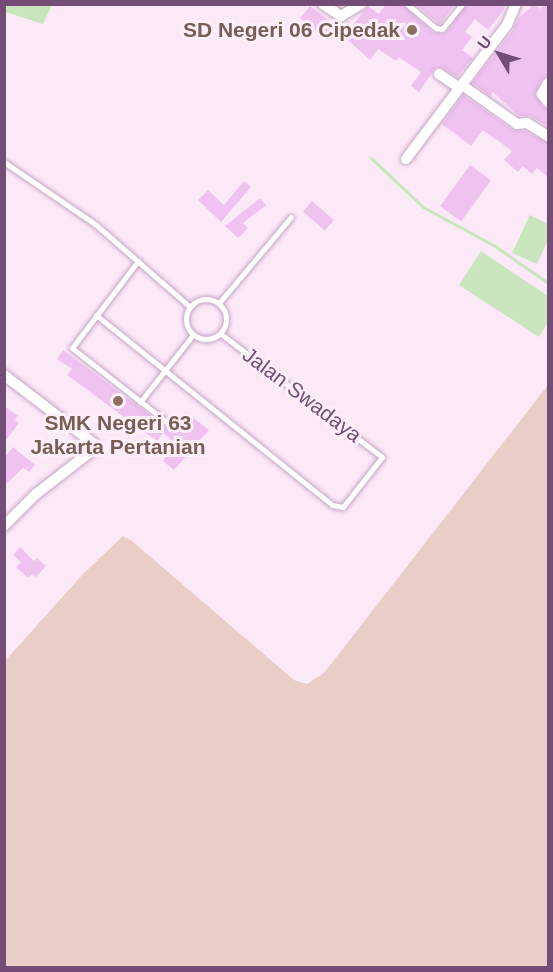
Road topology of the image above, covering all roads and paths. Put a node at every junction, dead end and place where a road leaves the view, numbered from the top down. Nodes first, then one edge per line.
1 (323, 4) edge
2 (361, 4) edge
3 (407, 4) edge
4 (462, 4) edge
5 (516, 4) edge
6 (439, 74) dead end
7 (549, 83) edge
8 (461, 87) junction
9 (549, 102) edge
10 (549, 136) edge
11 (406, 159) dead end
12 (4, 162) edge
13 (291, 217) dead end
14 (138, 261) junction
15 (219, 303) junction
16 (190, 307) junction
17 (96, 315) junction
18 (221, 334) junction
19 (193, 335) junction
20 (165, 369) junction
21 (4, 375) edge
22 (140, 402) junction
23 (172, 426) dead end
24 (4, 526) edge

1 - 2 street
3 - 4 lane
5 - 8 street
6 - 8 street
7 - 9 street
8 - 10 street
8 - 11 street
12 - 14 lane
13 - 15 lane
14 - 16 lane
14 - 17 lane
15 - 16 lane
15 - 18 lane
16 - 19 lane
17 - 20 lane
17 - 22 lane
18 - 19 lane
18 - 20 lane, Jalan Swadaya
19 - 20 lane
20 - 22 lane
21 - 24 street
22 - 23 lane

